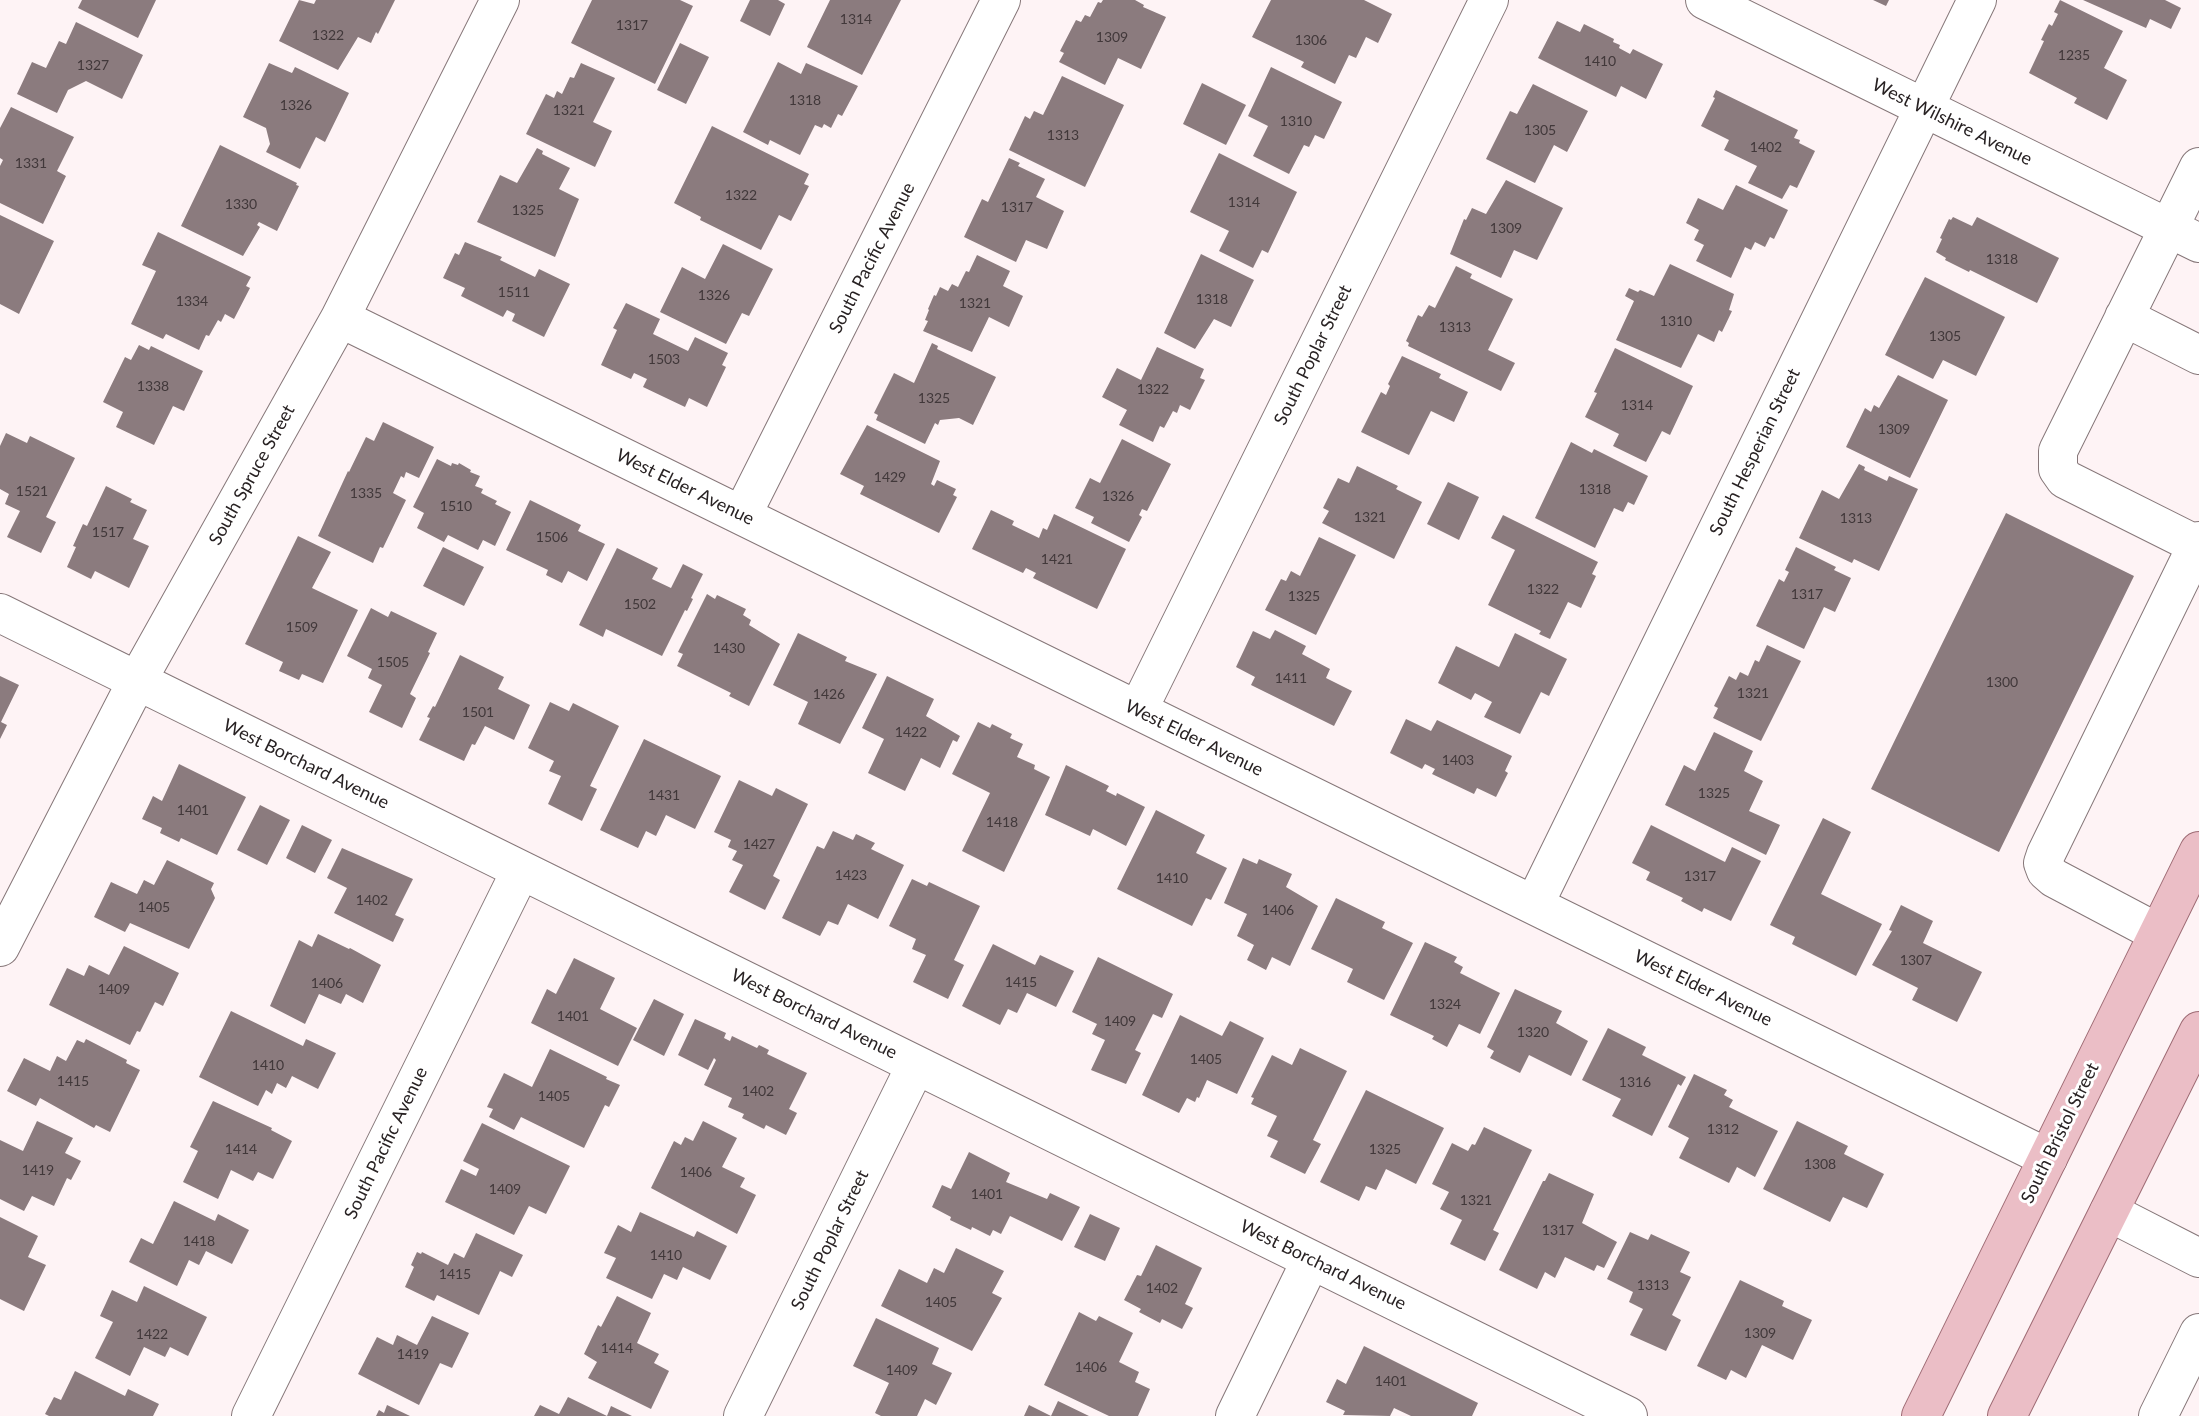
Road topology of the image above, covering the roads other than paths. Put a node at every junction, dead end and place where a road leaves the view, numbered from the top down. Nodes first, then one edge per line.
1 (500, 0) edge
2 (1001, 0) edge
3 (1489, 0) edge
4 (1705, 0) edge
5 (1977, 0) edge
6 (1924, 108) junction
7 (2199, 167) edge
8 (2184, 235) edge
9 (2124, 317) junction
10 (340, 318) junction
11 (2199, 355) edge
12 (742, 515) junction
13 (2198, 544) edge
14 (0, 613) edge
15 (137, 681) junction
16 (1138, 710) junction
17 (2199, 851) edge
18 (521, 870) junction
19 (1534, 905) junction
20 (2158, 933) junction
21 (0, 947) edge
22 (2199, 1031) edge
23 (916, 1065) junction
24 (2048, 1158) junction
25 (2109, 1212) junction
26 (2199, 1258) edge
27 (1311, 1260) junction
28 (2199, 1333) edge
29 (251, 1416) edge
30 (743, 1416) edge
31 (1236, 1416) edge
32 (1628, 1416) edge
33 (1921, 1416) edge
34 (2007, 1416) edge
35 (2158, 1416) edge

1 - 10 street, South Spruce Street
2 - 12 street, South Pacific Avenue
3 - 16 street, South Poplar Street
4 - 6 street, West Wilshire Avenue
5 - 6 street, South Hesperian Street
6 - 8 street, West Wilshire Avenue
6 - 19 street, South Hesperian Street
7 - 8 street
8 - 9 street
9 - 11 street
9 - 13 street
10 - 12 street, West Elder Avenue
10 - 15 street, South Spruce Street
12 - 16 street, West Elder Avenue
13 - 20 street
14 - 15 street, West Borchard Avenue
15 - 18 street, West Borchard Avenue
15 - 21 street, South Spruce Street
16 - 19 street, West Elder Avenue
17 - 20 main road, South Bristol Street
18 - 23 street, West Borchard Avenue
18 - 29 street, South Pacific Avenue
19 - 24 street, West Elder Avenue
20 - 24 main road, South Bristol Street
22 - 25 main road
23 - 27 street, West Borchard Avenue
23 - 30 street, South Poplar Street
24 - 33 main road, South Bristol Street
25 - 26 street
25 - 34 main road
27 - 31 street
27 - 32 street, West Borchard Avenue
28 - 35 street

